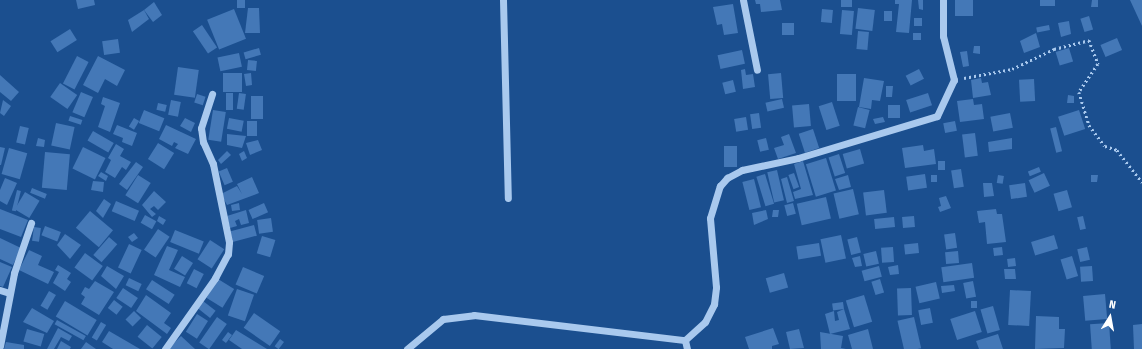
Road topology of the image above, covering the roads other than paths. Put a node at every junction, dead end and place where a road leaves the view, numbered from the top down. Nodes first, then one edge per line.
1 (503, 0) edge
2 (744, 0) edge
3 (943, 0) edge
4 (757, 70) dead end
5 (212, 94) dead end
6 (508, 198) dead end
7 (31, 224) dead end
8 (0, 290) edge
9 (9, 293) junction
10 (685, 340) junction
11 (0, 346) edge
12 (165, 349) edge
13 (407, 349) edge
14 (687, 349) edge

1 - 6 street
2 - 4 street
3 - 10 street
5 - 12 street
7 - 9 street
8 - 9 street
9 - 11 street
10 - 13 street
10 - 14 street

